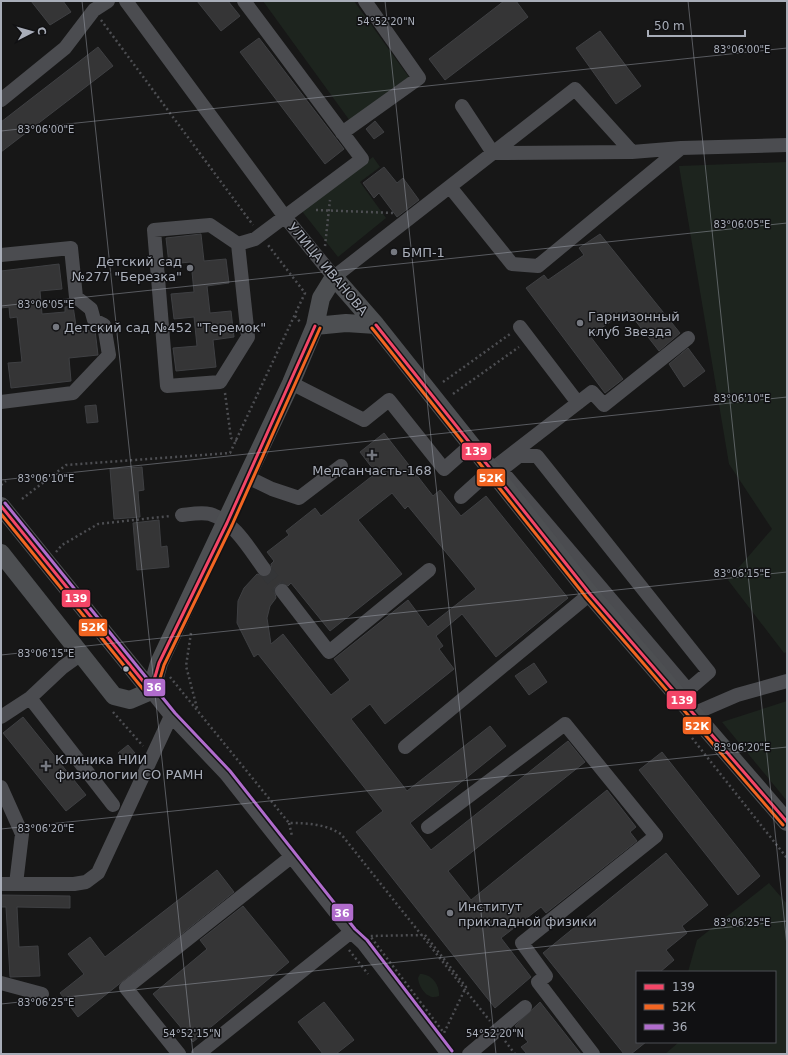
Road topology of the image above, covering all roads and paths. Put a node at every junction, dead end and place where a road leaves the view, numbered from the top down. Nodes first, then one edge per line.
1 (108, 1) edge
2 (126, 1) edge
3 (244, 1) edge
4 (365, 1) edge
5 (90, 6) edge
6 (1, 100) edge
7 (462, 106) dead end
8 (342, 133) junction
9 (787, 145) edge
10 (681, 148) junction
11 (632, 152) junction
12 (492, 153) junction
13 (332, 182) junction
14 (450, 187) junction
15 (329, 210) junction
16 (394, 213) dead end
17 (290, 214) junction
18 (261, 235) junction
19 (238, 244) junction
20 (324, 249) dead end
21 (1, 255) edge
22 (334, 277) junction
23 (376, 325) junction
24 (315, 326) junction
25 (520, 327) joint
26 (688, 338) dead end
27 (530, 339) junction
28 (223, 377) junction
29 (443, 382) dead end
30 (291, 383) junction
31 (453, 394) dead end
32 (1, 402) edge
33 (578, 403) junction
34 (237, 441) junction
35 (471, 445) junction
36 (519, 456) joint
37 (342, 466) dead end
38 (491, 470) junction
39 (247, 478) junction
40 (6, 481) dead end
41 (1, 485) edge
42 (461, 497) dead end
43 (22, 499) dead end
44 (1, 506) edge
45 (182, 515) joint
46 (226, 523) junction
47 (1, 553) edge
48 (46, 563) junction
49 (264, 569) tunnel mouth
50 (429, 570) dead end
51 (282, 592) tunnel mouth
52 (590, 594) junction
53 (192, 629) dead end
54 (81, 654) junction
55 (166, 672) dead end
56 (787, 681) edge
57 (151, 691) junction
58 (30, 698) junction
59 (110, 708) dead end
60 (198, 711) junction
61 (693, 714) junction
62 (171, 716) junction
63 (1, 717) edge
64 (691, 736) dead end
65 (405, 747) dead end
66 (152, 756) junction
67 (1, 787) edge
68 (113, 805) dead end
69 (787, 822) edge
70 (428, 827) dead end
71 (291, 856) junction
72 (787, 858) edge
73 (1, 884) edge
74 (16, 884) junction
75 (352, 932) junction
76 (1, 983) edge
77 (42, 994) dead end
78 (525, 1007) dead end
79 (498, 1030) junction
80 (444, 1033) joint
81 (179, 1054) edge
82 (198, 1054) edge
83 (448, 1054) edge
84 (469, 1054) edge
85 (515, 1054) edge
86 (593, 1054) edge

1 - 5 street
2 - 17 street, УЛИЦА ИВАНОВА
3 - 8 street
4 - 8 street
5 - 6 street
5 - 18 path
7 - 12 street
8 - 13 street
9 - 10 street
10 - 11 street
10 - 14 street
11 - 12 street
11 - 12 street
12 - 14 street
13 - 15 path
13 - 17 street
14 - 22 street
15 - 16 path
15 - 17 path
15 - 20 path
17 - 18 street
17 - 22 street, УЛИЦА ИВАНОВА
18 - 19 street
18 - 34 path
19 - 28 street
19 - 28 street
21 - 32 street
22 - 23 main road, УЛИЦА ИВАНОВА
22 - 24 main road
23 - 24 main road
23 - 35 main road, УЛИЦА ИВАНОВА
24 - 30 main road
25 - 27 street
25 - 29 path
26 - 33 street
27 - 31 path
27 - 33 street
28 - 34 path
30 - 35 street
30 - 39 main road
33 - 38 street
34 - 43 path
35 - 38 main road, УЛИЦА ИВАНОВА
36 - 36 street
37 - 39 street
38 - 42 street
38 - 52 main road, УЛИЦА ИВАНОВА
39 - 46 main road
40 - 41 path
44 - 48 main road
45 - 46 street
45 - 48 path
46 - 49 street
46 - 57 main road
47 - 54 main road
48 - 57 main road
50 - 51 street
52 - 61 main road, УЛИЦА ИВАНОВА
52 - 65 street
53 - 60 path
54 - 57 main road
54 - 58 street
55 - 60 path
56 - 61 street
57 - 62 street
58 - 63 street
58 - 68 street
59 - 66 path
60 - 79 path
61 - 69 main road, УЛИЦА ИВАНОВА
62 - 66 street
62 - 71 street
64 - 72 path
66 - 74 street
67 - 74 street
70 - 86 street
71 - 75 street
71 - 81 street
73 - 74 street
75 - 82 street
75 - 83 street
76 - 77 street
78 - 79 street
79 - 84 street
79 - 85 path
80 - 80 path

